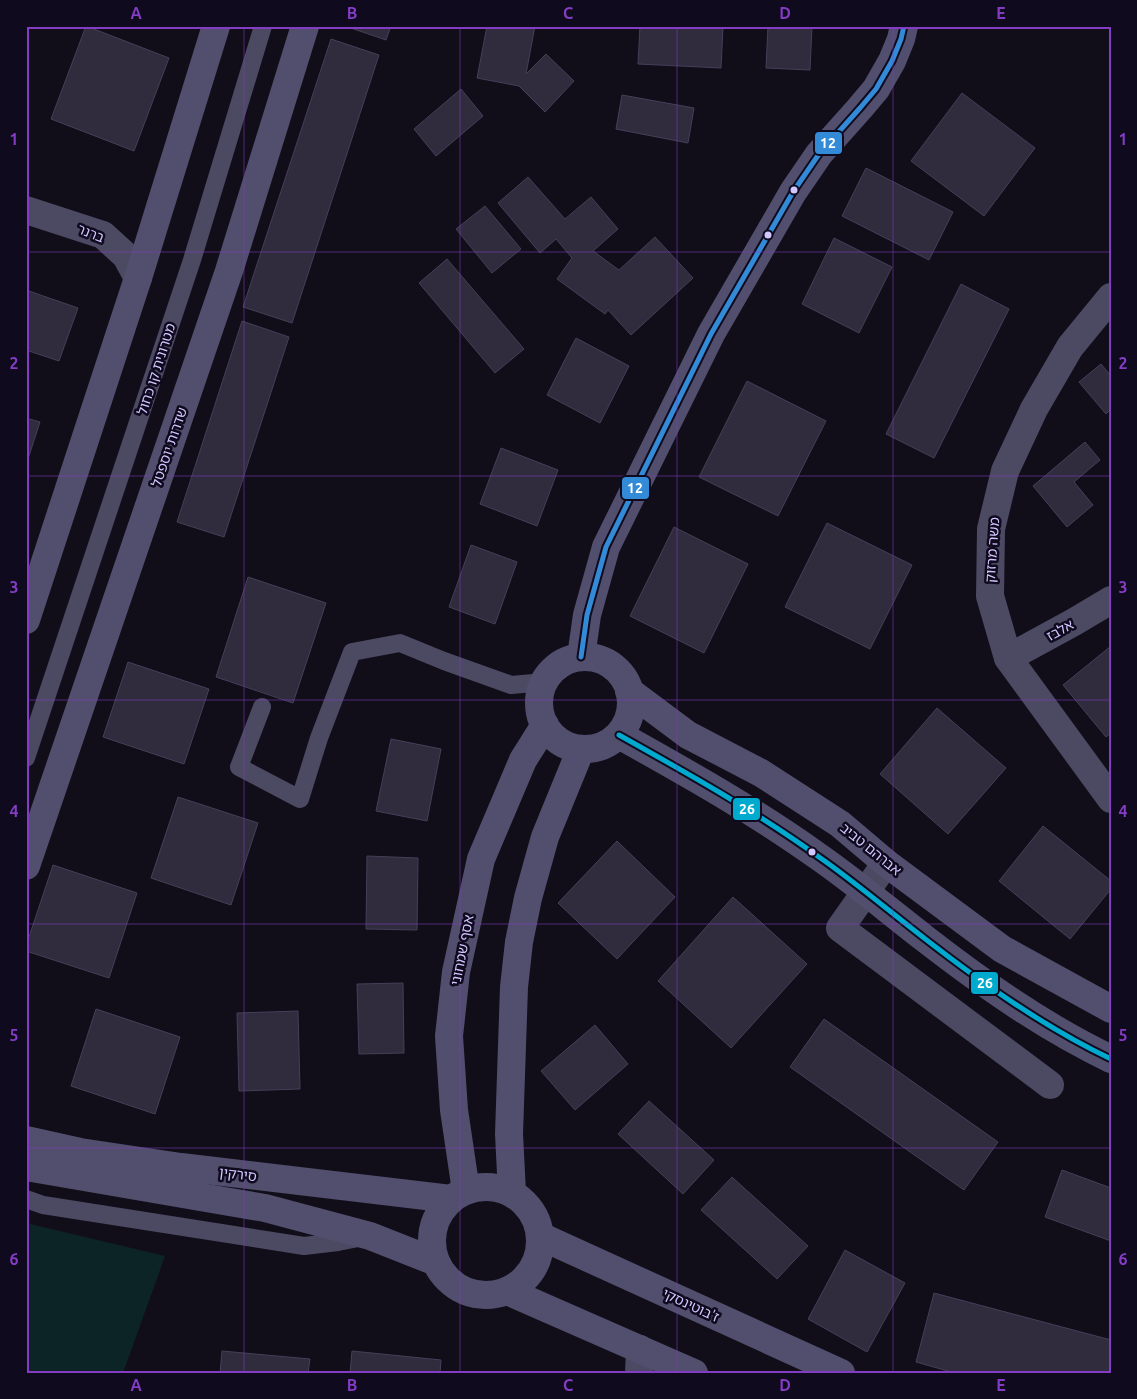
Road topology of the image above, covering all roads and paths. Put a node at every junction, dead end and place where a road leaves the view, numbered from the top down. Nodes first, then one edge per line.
1 (216, 26) edge
2 (263, 26) edge
3 (305, 26) edge
4 (904, 26) edge
5 (26, 210) edge
6 (138, 278) junction
7 (1111, 297) edge
8 (1111, 600) edge
9 (26, 620) edge
10 (581, 657) junction
11 (1008, 658) junction
12 (545, 682) junction
13 (629, 691) junction
14 (262, 707) dead end
15 (42, 710) junction
16 (544, 725) junction
17 (619, 735) junction
18 (26, 748) edge
19 (580, 749) junction
20 (26, 758) edge
21 (1111, 799) edge
22 (886, 863) junction
23 (26, 866) edge
24 (866, 891) junction
25 (1111, 1009) edge
26 (1111, 1059) edge
27 (1050, 1085) dead end
28 (26, 1140) edge
29 (26, 1167) edge
30 (512, 1193) junction
31 (458, 1195) junction
32 (26, 1199) edge
33 (370, 1236) junction
34 (540, 1236) junction
35 (436, 1262) junction
36 (507, 1291) junction
37 (640, 1361) edge
38 (694, 1373) edge
39 (841, 1373) edge

1 - 6 street
2 - 15 lane, מטרונית קו כחול
3 - 23 street, שדרות יוספטל
4 - 10 street
5 - 6 street, ברנר
6 - 9 street
7 - 11 street, משה מרזוק
8 - 11 street, אלבז
10 - 12 street
10 - 13 street
11 - 21 street, משה מרזוק
12 - 14 lane
12 - 16 street
13 - 17 street
13 - 22 street, אברהם טביב
15 - 18 lane, מטרונית קו כחול
15 - 20 lane, מטרונית קו כחול
16 - 19 street
16 - 31 street, אסף שמחוני
17 - 19 street
17 - 24 street
19 - 30 street
22 - 24 street
22 - 25 street, אברהם טביב
24 - 26 street
24 - 27 street
28 - 31 street, סירקין
29 - 33 street, סירקין
30 - 31 street
30 - 34 street
31 - 35 street
32 - 33 lane
33 - 35 street, סירקין
34 - 36 street
34 - 39 street, ז'בוטינסקי
35 - 36 street
36 - 37 street
37 - 38 street

